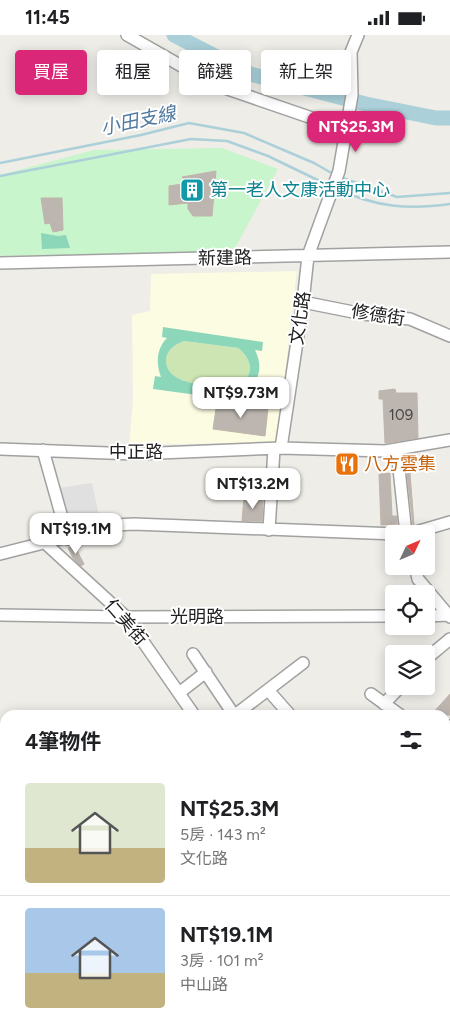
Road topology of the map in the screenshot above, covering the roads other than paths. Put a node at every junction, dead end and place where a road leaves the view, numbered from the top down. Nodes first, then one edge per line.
1 (126, 35) edge
2 (358, 35) edge
3 (347, 130) junction
4 (450, 252) edge
5 (308, 256) junction
6 (0, 263) edge
7 (303, 302) junction
8 (450, 336) edge
9 (450, 439) edge
10 (278, 448) junction
11 (0, 449) edge
12 (43, 450) junction
13 (397, 450) junction
14 (450, 522) edge
15 (406, 525) edge
16 (435, 526) edge
17 (269, 530) junction
18 (385, 534) edge
19 (68, 538) junction
20 (44, 542) junction
21 (0, 554) edge
22 (417, 575) edge
23 (0, 615) edge
24 (385, 616) edge
25 (435, 616) edge
26 (450, 616) edge
27 (126, 617) junction
28 (450, 639) edge
29 (435, 652) edge
30 (193, 654) dead end
31 (303, 663) dead end
32 (206, 672) junction
33 (268, 690) junction
34 (179, 693) junction
35 (371, 694) dead end
36 (392, 695) edge
37 (384, 704) junction
38 (191, 710) edge
39 (232, 710) edge
40 (242, 710) edge
41 (286, 710) edge
42 (393, 710) edge

1 - 3 street
2 - 3 street
3 - 5 street, 文化路
4 - 5 street, 新建路
5 - 6 street, 新建路
5 - 7 street, 文化路
7 - 8 street, 修德街
7 - 10 street, 文化路
9 - 13 street, 中正路
10 - 12 street, 中正路
10 - 13 street, 中正路
10 - 17 street, 文化路
11 - 12 street, 中正路
12 - 19 street
13 - 15 street
14 - 16 street
17 - 18 street
17 - 19 street
19 - 20 street
20 - 21 street
20 - 27 street, 仁美街
22 - 26 street
23 - 27 street, 光明路
24 - 27 street, 光明路
25 - 26 street
27 - 34 street, 仁美街
28 - 29 street
30 - 32 street
31 - 33 street
32 - 34 street
32 - 39 street
33 - 40 street
33 - 41 street
34 - 38 street, 仁美街
35 - 37 street
36 - 37 street
37 - 42 street

